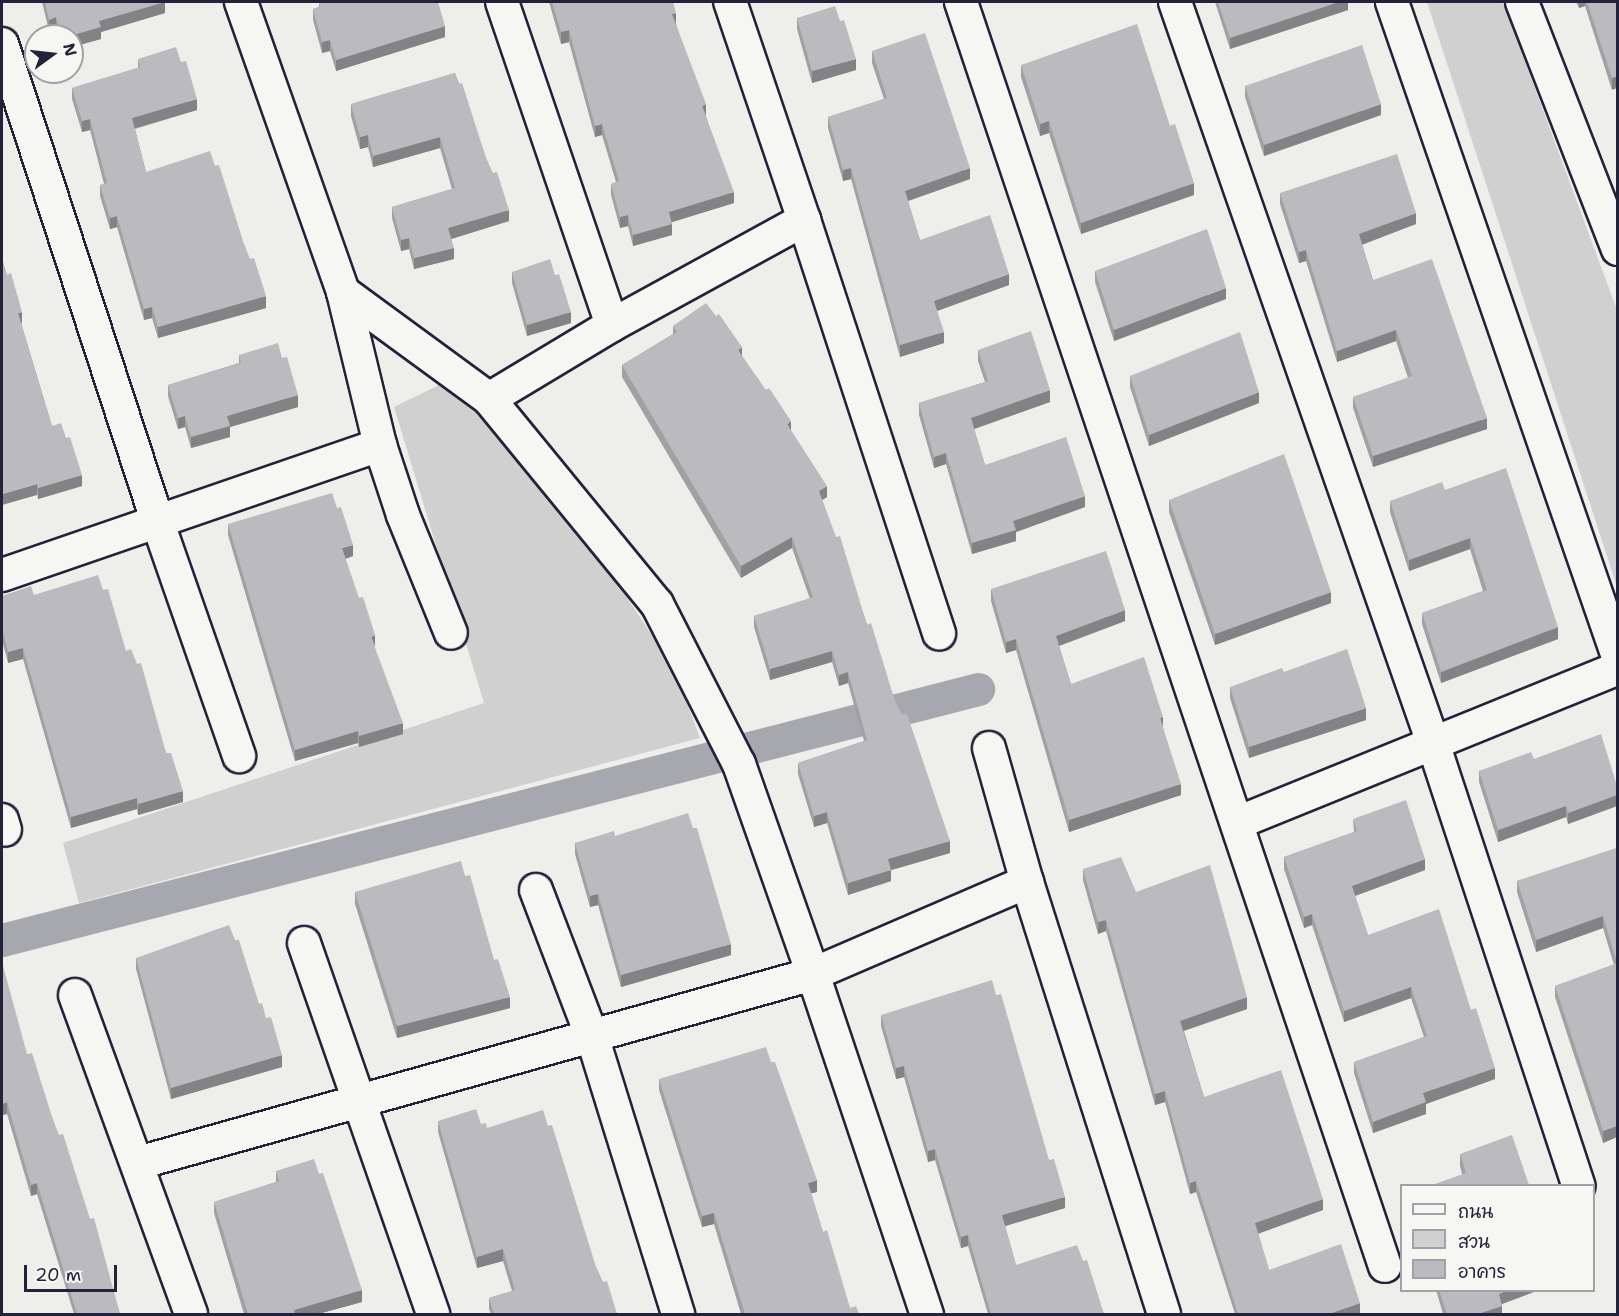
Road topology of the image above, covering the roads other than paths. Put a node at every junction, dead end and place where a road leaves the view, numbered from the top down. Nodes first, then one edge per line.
1 (241, 2) edge
2 (502, 2) edge
3 (730, 2) edge
4 (964, 2) edge
5 (1175, 2) edge
6 (1392, 2) edge
7 (1522, 2) edge
8 (2, 44) edge
9 (804, 220) junction
10 (1617, 249) edge
11 (343, 292) junction
12 (612, 326) junction
13 (489, 399) junction
14 (380, 445) junction
15 (158, 523) junction
16 (2, 575) edge
17 (451, 633) dead end
18 (939, 633) dead end
19 (1617, 657) edge
20 (1617, 668) edge
21 (1432, 743) junction
22 (989, 748) dead end
23 (239, 756) dead end
24 (1237, 823) junction
25 (1027, 882) junction
26 (536, 890) dead end
27 (304, 943) dead end
28 (813, 974) junction
29 (75, 995) dead end
30 (592, 1039) junction
31 (360, 1101) junction
32 (138, 1163) junction
33 (1579, 1184) edge
34 (1385, 1266) dead end
35 (192, 1314) edge
36 (433, 1314) edge
37 (678, 1314) edge
38 (927, 1314) edge
39 (1164, 1314) edge

1 - 11 street
2 - 12 street
3 - 9 street
4 - 24 street
5 - 21 street
6 - 19 street
7 - 10 street
8 - 15 street
9 - 12 street
9 - 18 street
11 - 13 street
11 - 14 street
12 - 13 street
13 - 28 street
14 - 15 street
14 - 17 street
15 - 16 street
15 - 23 street
20 - 21 street
21 - 24 street
21 - 33 street
22 - 25 street
24 - 34 street
25 - 28 street
25 - 39 street
26 - 30 street
27 - 31 street
28 - 30 street
28 - 38 street
29 - 32 street
30 - 31 street
30 - 37 street
31 - 32 street
31 - 36 street
32 - 35 street

